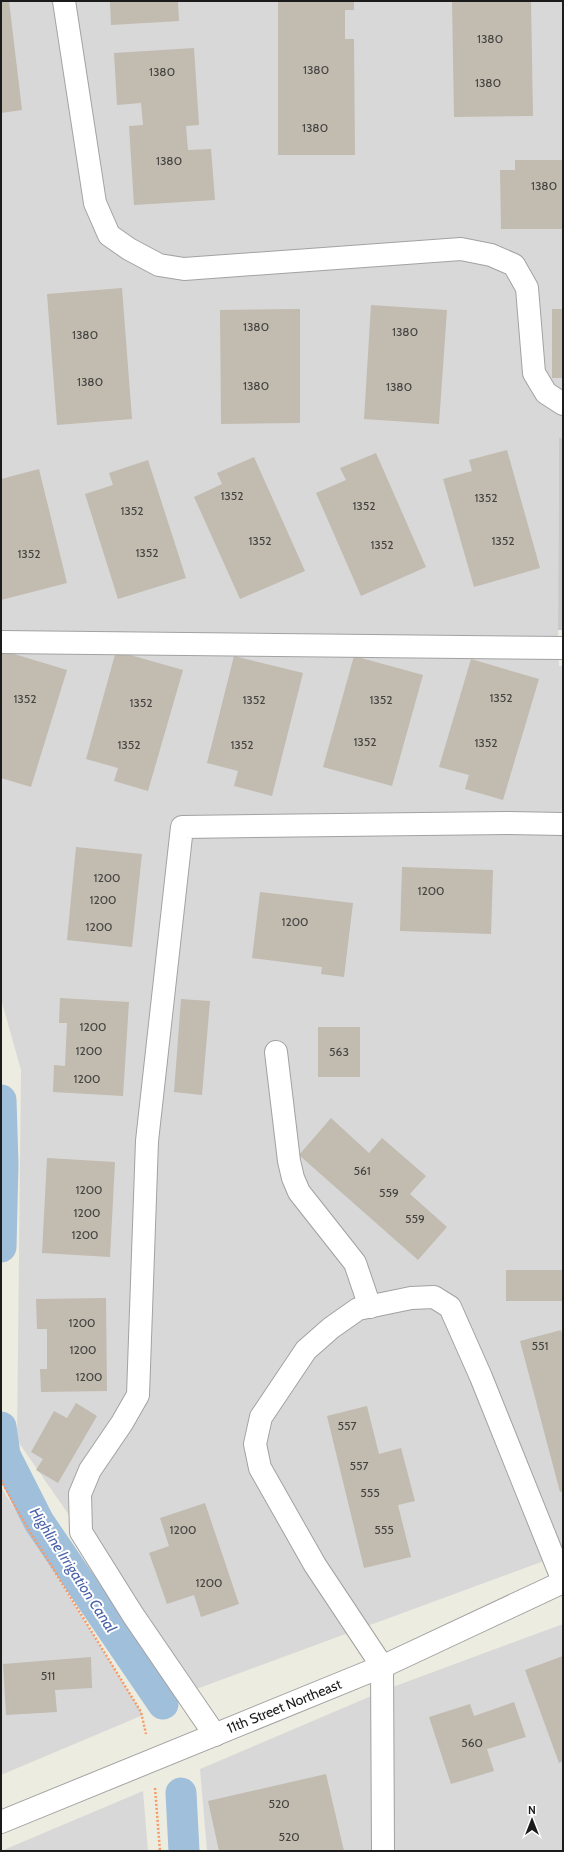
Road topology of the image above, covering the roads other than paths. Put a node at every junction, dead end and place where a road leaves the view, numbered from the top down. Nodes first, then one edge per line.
1 (64, 1) edge
2 (563, 404) edge
3 (1, 642) edge
4 (563, 648) edge
5 (563, 824) edge
6 (276, 1052) dead end
7 (370, 1307) junction
8 (563, 1581) edge
9 (382, 1666) junction
10 (215, 1735) junction
11 (1, 1822) edge
12 (383, 1851) edge

1 - 2 street
3 - 4 street
5 - 10 street
6 - 7 street
7 - 8 street
7 - 9 street
8 - 9 street, 11th Street Northeast
9 - 10 street, 11th Street Northeast
9 - 12 street
10 - 11 street, 11th Street Northeast

